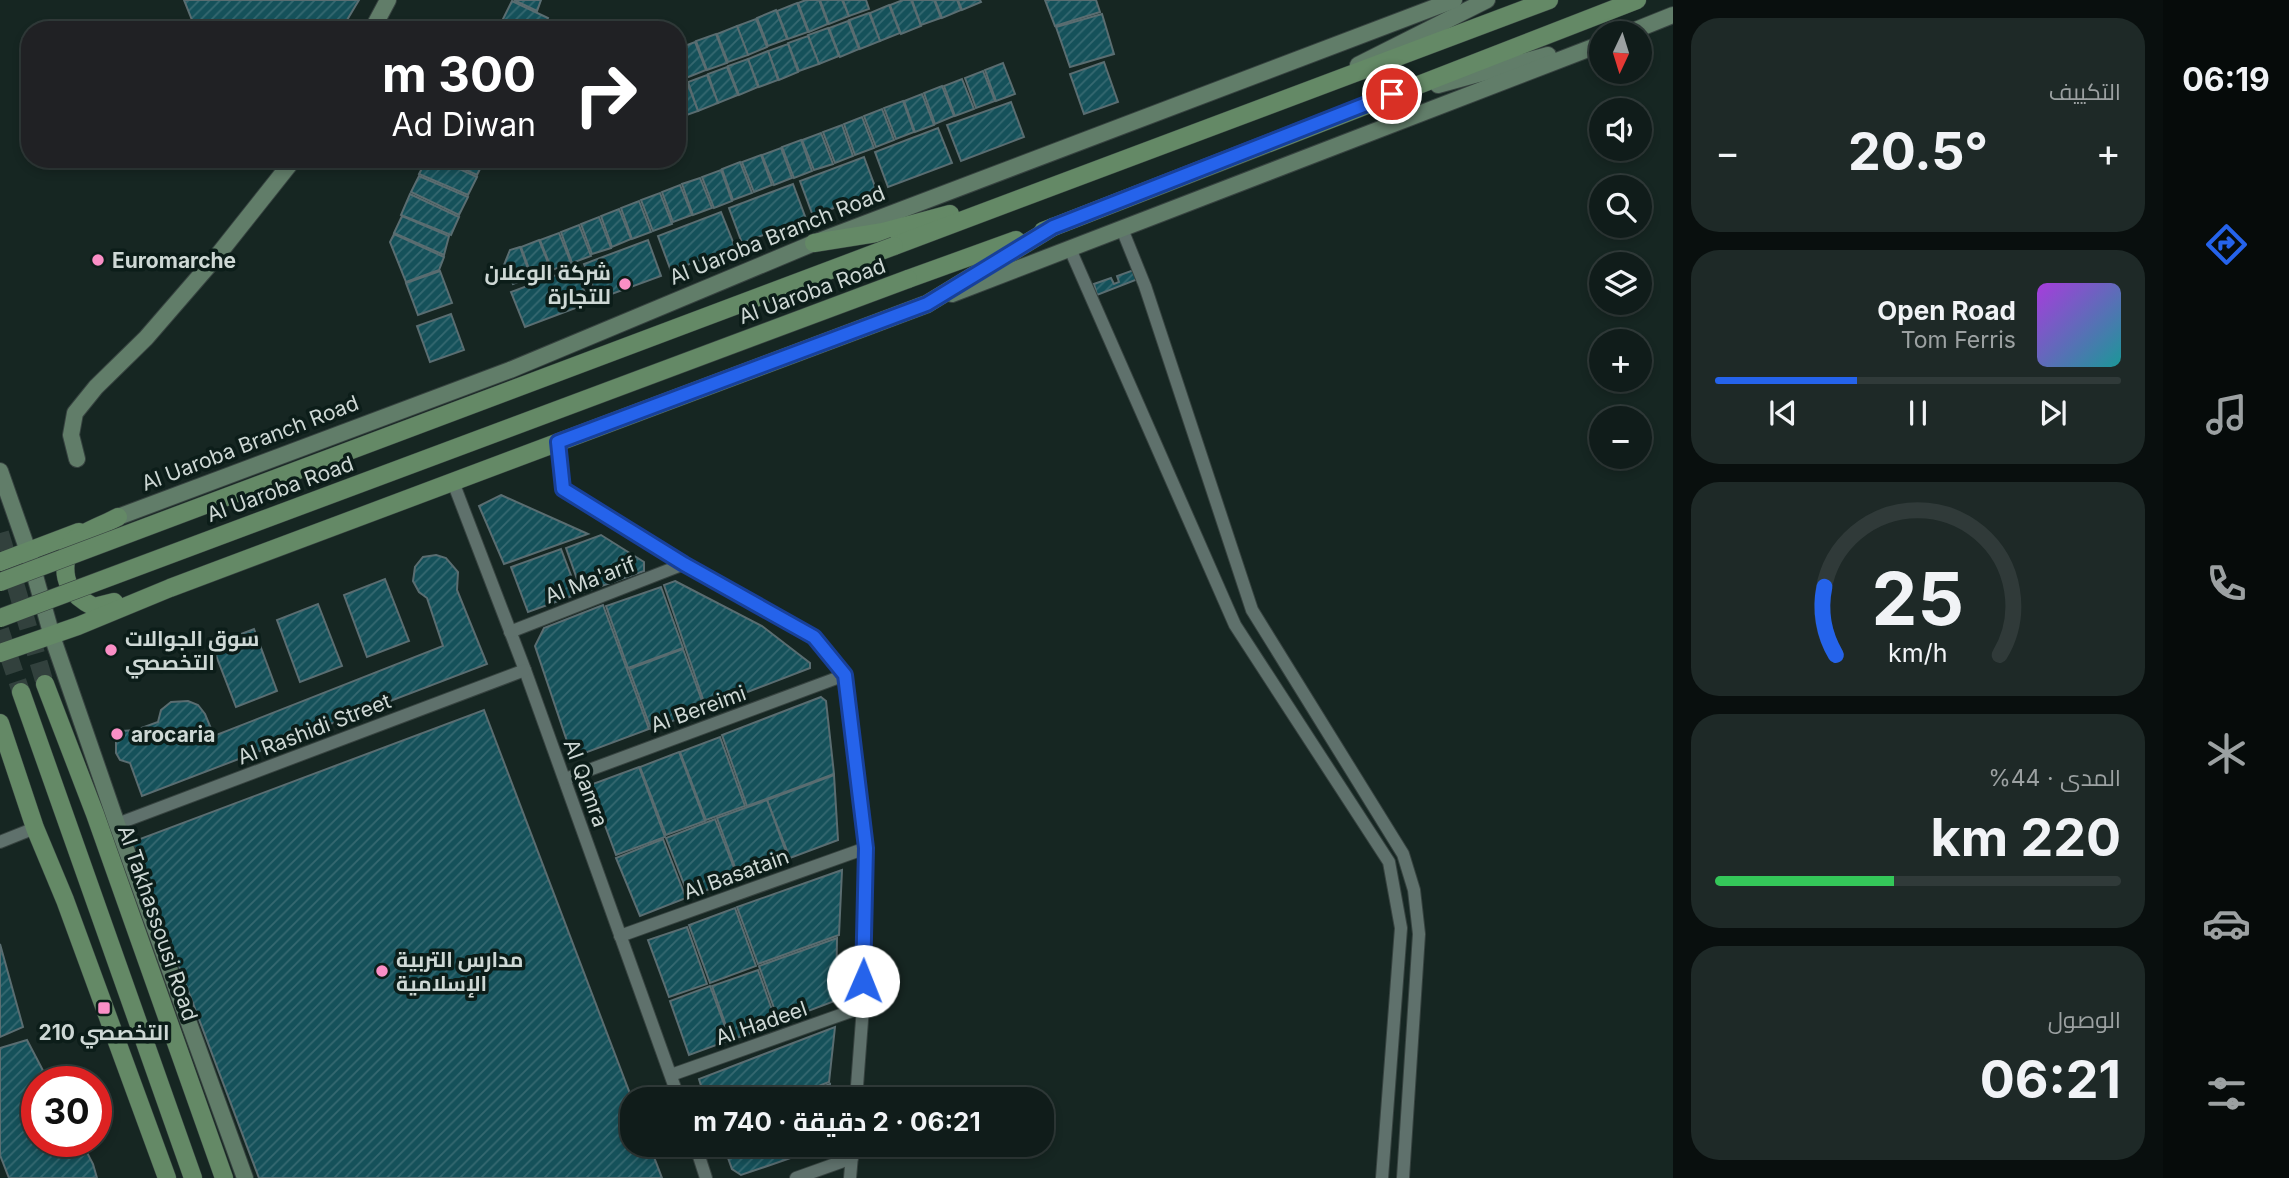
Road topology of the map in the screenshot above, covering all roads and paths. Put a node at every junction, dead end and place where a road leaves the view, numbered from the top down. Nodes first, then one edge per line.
1 (388, 0) edge
2 (1454, 0) edge
3 (1487, 0) edge
4 (1549, 0) edge
5 (1636, 0) edge
6 (1673, 15) edge
7 (377, 21) edge
8 (1652, 23) edge
9 (1589, 45) edge
10 (1589, 47) edge
11 (1297, 95) junction
12 (1368, 103) junction
13 (287, 168) edge
14 (1042, 191) junction
15 (1053, 227) junction
16 (1122, 229) junction
17 (814, 243) junction
18 (1070, 249) junction
19 (927, 304) junction
20 (558, 442) junction
21 (77, 458) dead end
22 (0, 471) edge
23 (453, 482) junction
24 (118, 517) junction
25 (28, 551) junction
26 (0, 562) edge
27 (684, 564) junction
28 (0, 582) edge
29 (170, 588) junction
30 (0, 618) edge
31 (510, 632) junction
32 (52, 636) junction
33 (0, 653) edge
34 (525, 670) junction
35 (845, 675) junction
36 (45, 684) tunnel mouth
37 (21, 692) tunnel mouth
38 (0, 723) edge
39 (565, 779) junction
40 (117, 824) junction
41 (35, 828) junction
42 (0, 842) edge
43 (866, 848) junction
44 (620, 936) junction
45 (863, 1007) junction
46 (671, 1075) junction
47 (675, 1087) edge
48 (857, 1087) edge
49 (699, 1157) edge
50 (852, 1158) joint
51 (167, 1178) edge
52 (193, 1178) edge
53 (224, 1178) edge
54 (245, 1178) edge
55 (706, 1178) edge
56 (796, 1178) edge
57 (850, 1178) edge
58 (1382, 1178) edge
59 (1403, 1178) edge

1 - 7 street
2 - 17 street, Al Uaroba Branch Road
3 - 11 street
4 - 11 main road, Al Uaroba Road
5 - 12 main road, Al Uaroba Road
6 - 8 street
9 - 12 street
10 - 16 street
11 - 14 main road, Al Uaroba Road
12 - 15 main road, Al Uaroba Road
13 - 21 street
14 - 17 main road
14 - 28 main road, Al Uaroba Road, bridge
15 - 19 main road
15 - 30 main road, Al Uaroba Road, bridge
16 - 18 street
16 - 59 street
17 - 24 street, Al Uaroba Branch Road
18 - 19 street
18 - 58 street
19 - 20 main road
20 - 23 main road
20 - 27 street
22 - 25 street
23 - 29 main road
23 - 31 street, Al Qamra
24 - 25 main road
24 - 29 main road
25 - 26 main road
25 - 32 street
27 - 31 street, Al Ma'arif
27 - 35 street
29 - 32 main road
31 - 34 street, Al Qamra
32 - 33 main road
32 - 40 street
34 - 39 street, Al Qamra
34 - 40 street, Al Rashidi Street
35 - 39 street, Al Bereimi
35 - 43 street
36 - 53 main road, Al Takhassousi Road
37 - 52 main road
38 - 41 main road
39 - 44 street, Al Qamra
40 - 54 street
41 - 42 street
41 - 51 main road
43 - 44 street, Al Basatain
43 - 45 street
44 - 46 street, Al Qamra
45 - 46 street, Al Hadeel
45 - 48 street
46 - 47 street, Al Qamra
49 - 55 street
50 - 56 street
50 - 57 street

